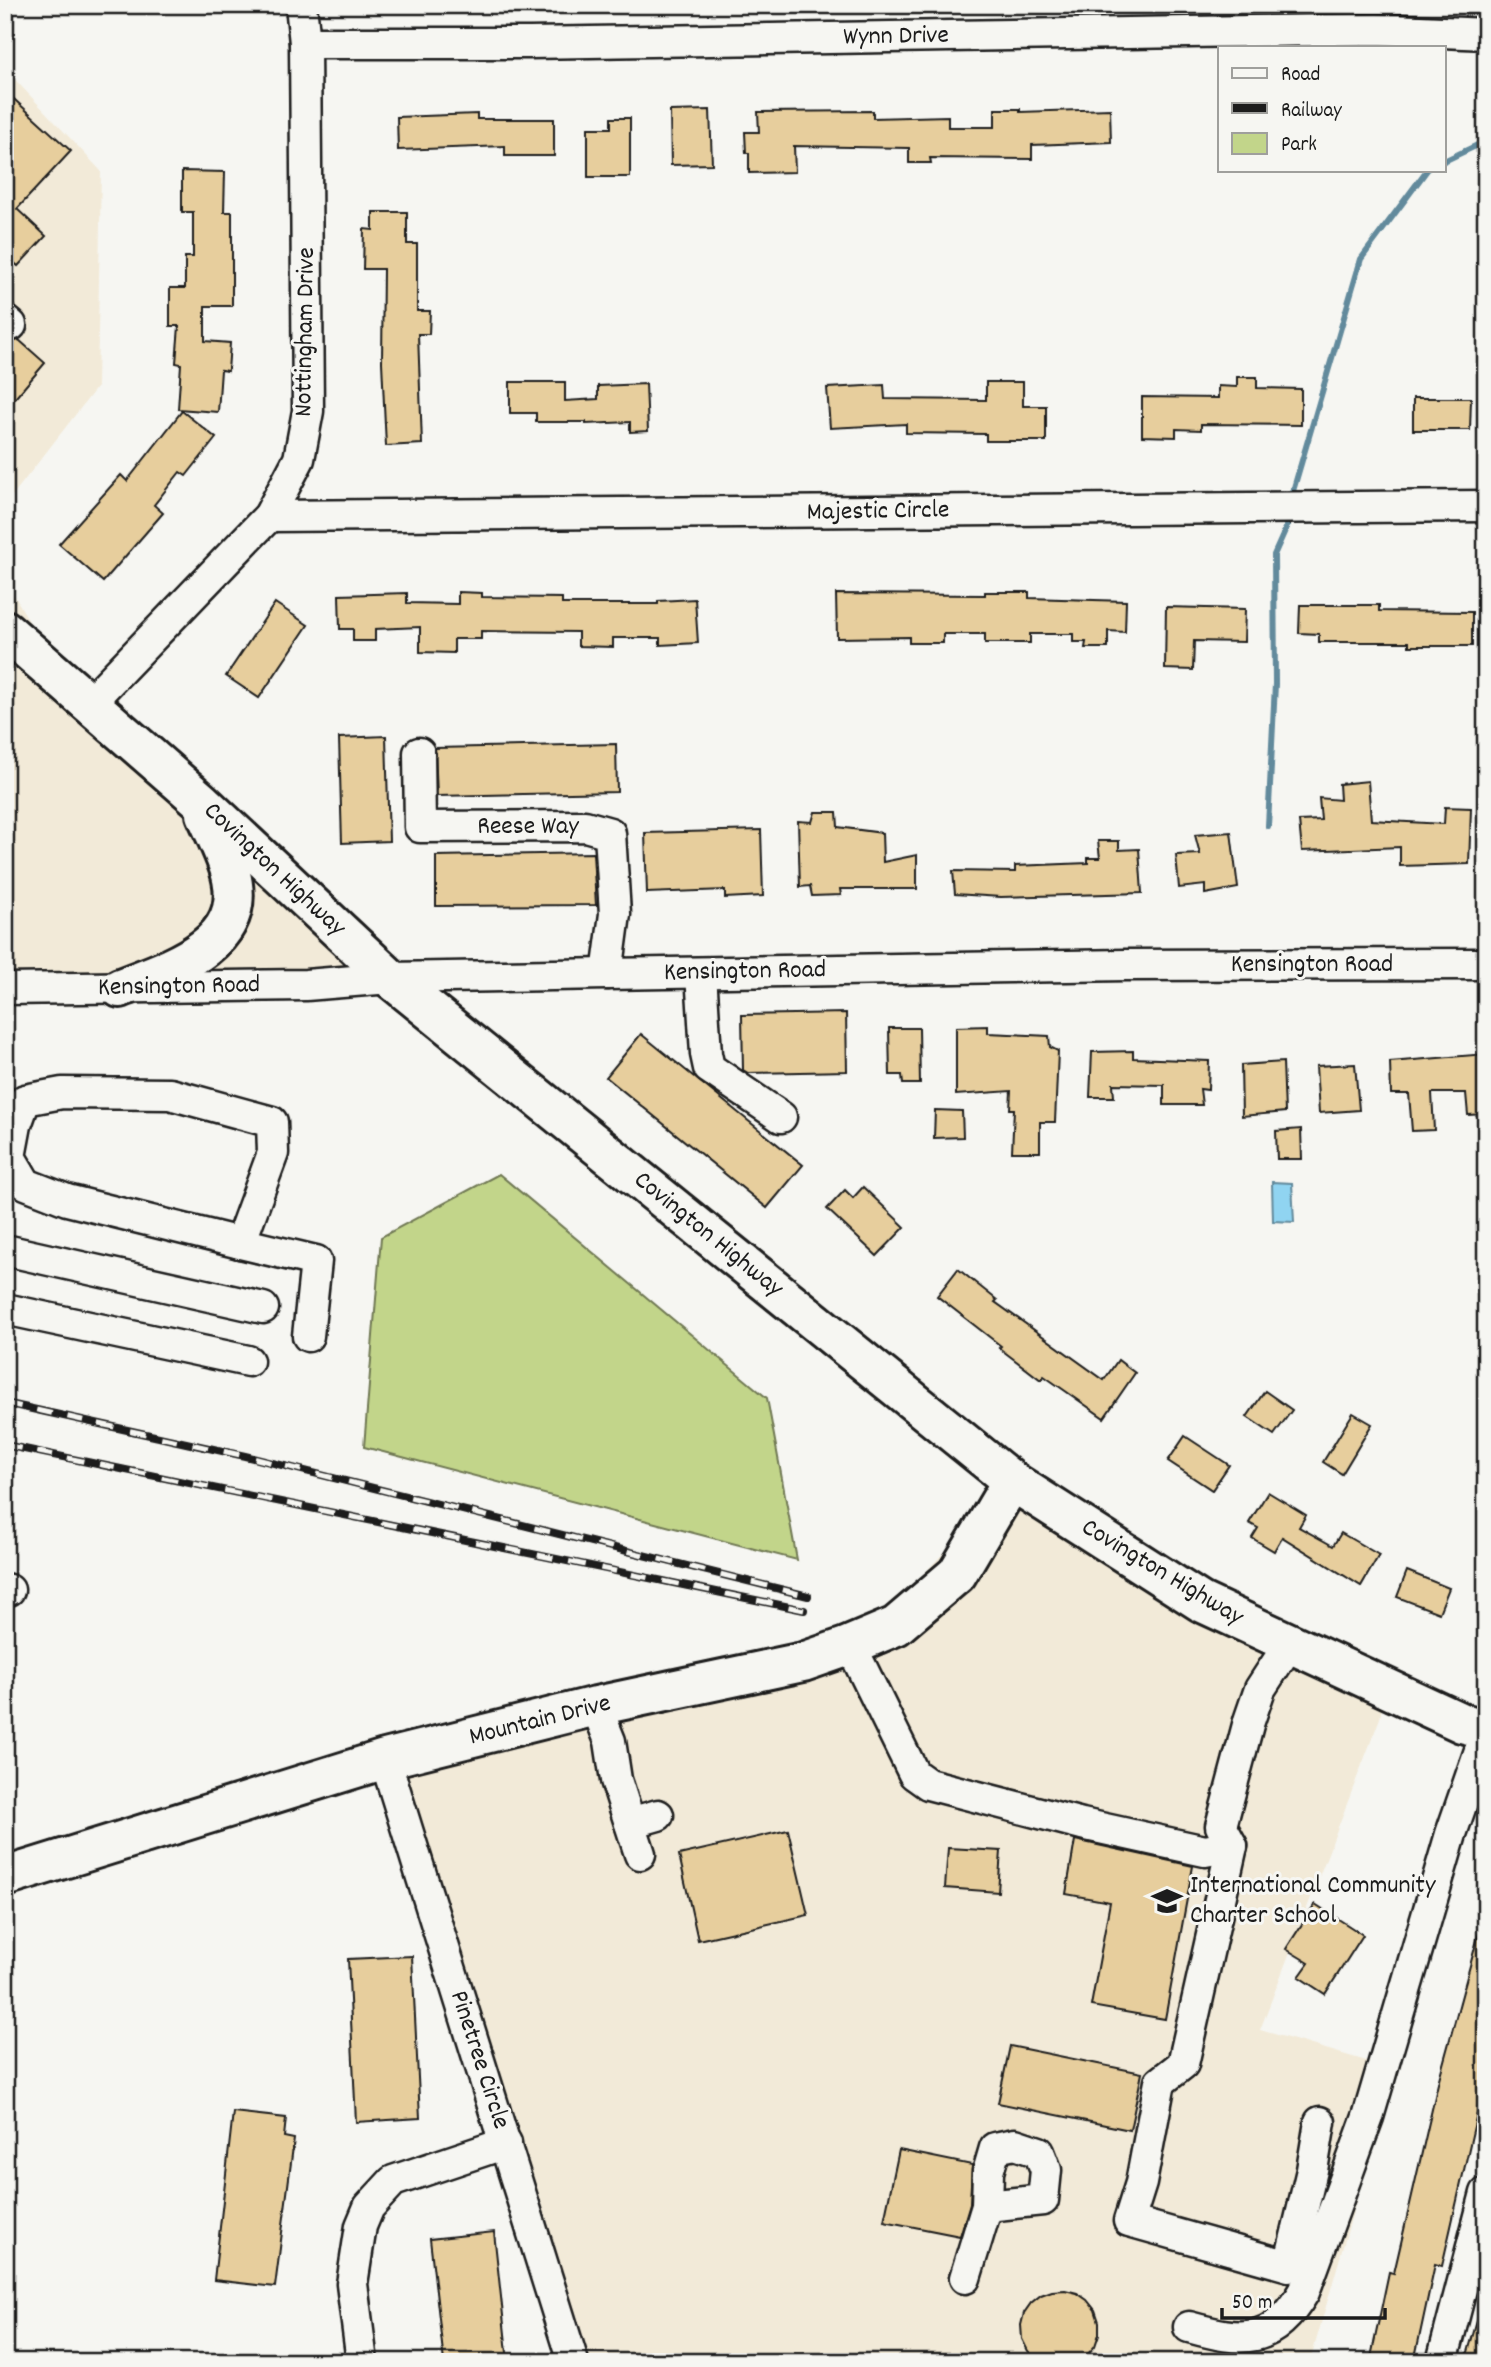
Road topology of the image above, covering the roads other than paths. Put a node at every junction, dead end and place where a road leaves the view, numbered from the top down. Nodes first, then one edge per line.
1 (301, 5) edge
2 (1486, 34) edge
3 (305, 43) junction
4 (1486, 506) edge
5 (270, 516) junction
6 (5, 630) edge
7 (88, 704) junction
8 (419, 753) dead end
9 (202, 802) junction
10 (1486, 964) edge
11 (701, 972) junction
12 (607, 974) junction
13 (390, 978) junction
14 (120, 988) junction
15 (5, 989) edge
16 (781, 1117) dead end
17 (10, 1124) edge
18 (240, 1243) junction
19 (5, 1250) edge
20 (263, 1308) dead end
21 (5, 1309) edge
22 (308, 1336) dead end
23 (248, 1361) dead end
24 (1013, 1481) junction
25 (1290, 1643) junction
26 (851, 1646) junction
27 (596, 1706) junction
28 (1486, 1731) edge
29 (385, 1759) junction
30 (1232, 1846) junction
31 (640, 1854) dead end
32 (5, 1877) edge
33 (1320, 2122) dead end
34 (506, 2143) junction
35 (1486, 2193) edge
36 (987, 2206) dead end
37 (965, 2278) dead end
38 (1189, 2328) dead end
39 (362, 2362) edge
40 (573, 2362) edge
41 (1442, 2362) edge

1 - 3 street, Nottingham Drive
2 - 3 street, Wynn Drive
3 - 5 street, Nottingham Drive
4 - 5 street, Majestic Circle
5 - 7 street, Nottingham Drive
6 - 7 main road, Covington Highway
7 - 9 main road, Covington Highway
8 - 12 street, Reese Way
9 - 13 main road, Covington Highway
9 - 14 main road
10 - 11 street, Kensington Road
11 - 12 street, Kensington Road
11 - 16 street
12 - 13 street, Kensington Road
13 - 14 street, Kensington Road
13 - 24 main road, Covington Highway
14 - 15 street, Kensington Road
17 - 18 street
17 - 18 street
18 - 22 street
19 - 20 street
21 - 23 street
24 - 25 main road, Covington Highway
24 - 26 main road, Mountain Drive
25 - 28 main road, Covington Highway
25 - 30 street
26 - 27 main road, Mountain Drive
26 - 30 street
27 - 29 main road, Mountain Drive
27 - 31 street
28 - 38 street
29 - 32 main road, Mountain Drive
29 - 34 street, Pinetree Circle
30 - 33 street
34 - 39 street
34 - 40 street, Pinetree Circle
35 - 41 street
36 - 37 street

